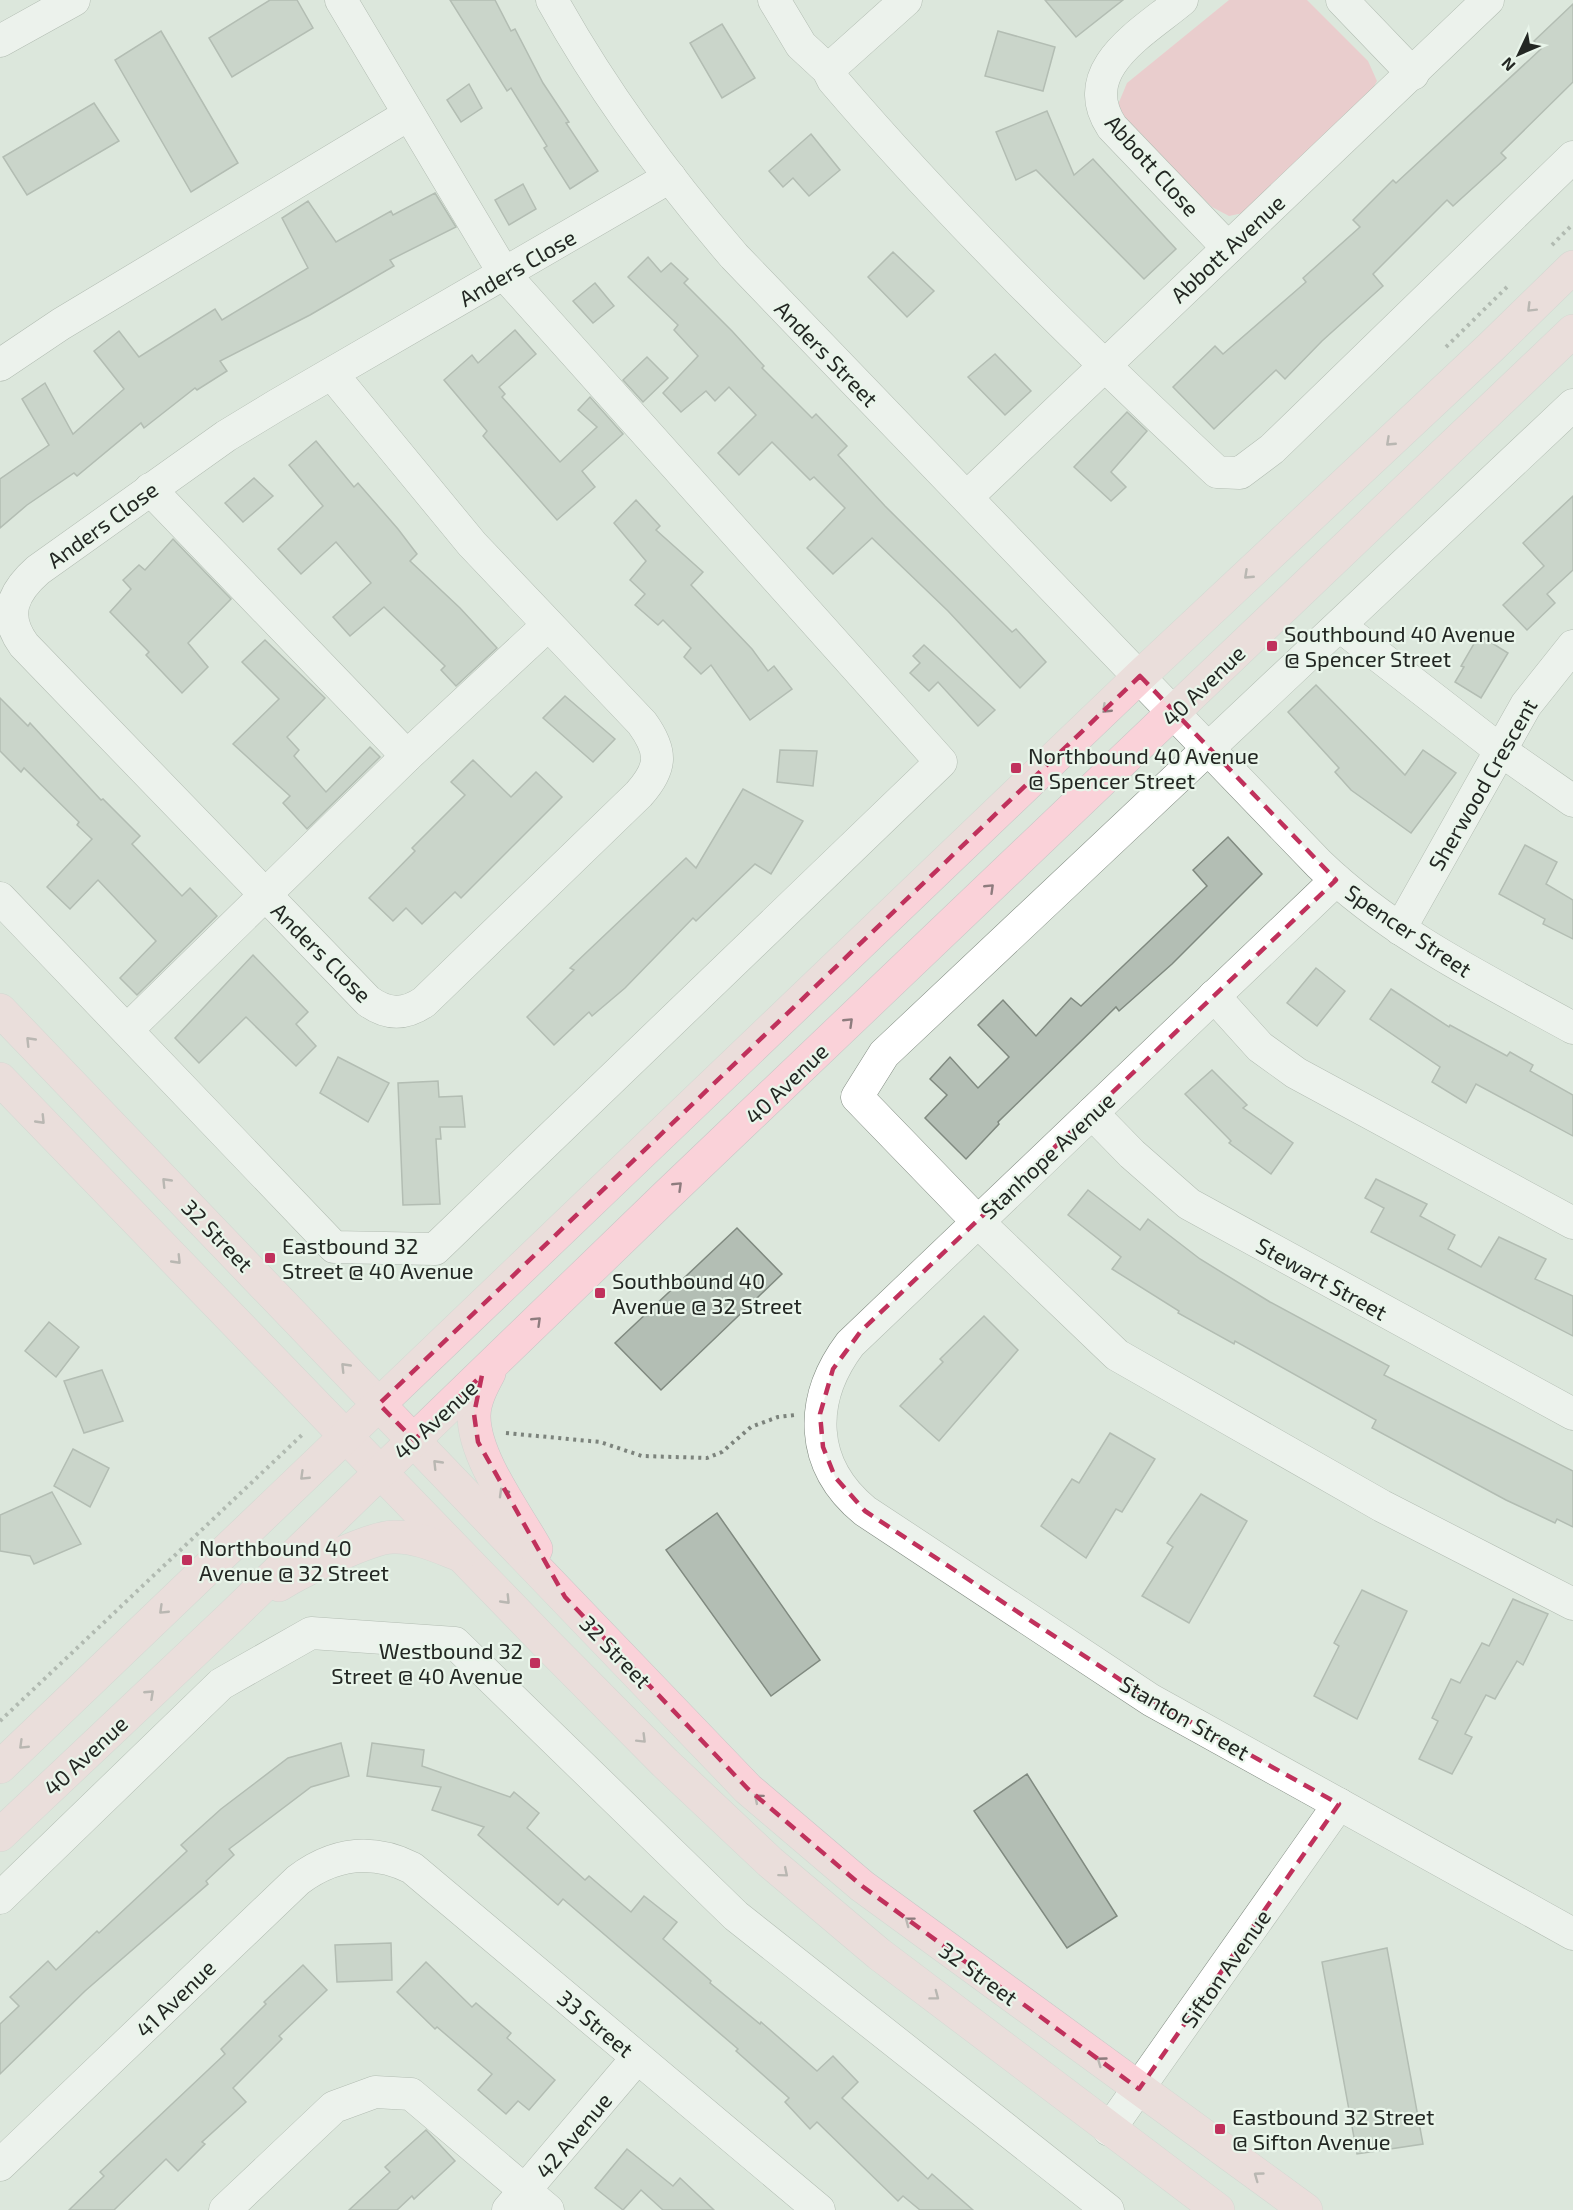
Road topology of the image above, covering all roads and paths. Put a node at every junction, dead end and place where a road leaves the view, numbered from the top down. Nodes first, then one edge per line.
1 (74, 0) edge
2 (341, 0) edge
3 (552, 0) edge
4 (774, 0) edge
5 (906, 0) edge
6 (1182, 0) edge
7 (1342, 0) edge
8 (1488, 0) edge
9 (0, 41) edge
10 (828, 69) junction
11 (1413, 74) junction
12 (408, 115) junction
13 (1573, 158) edge
14 (670, 177) junction
15 (1228, 248) junction
16 (1573, 267) edge
17 (505, 275) junction
18 (1573, 331) edge
19 (0, 365) edge
20 (1103, 366) junction
21 (332, 374) junction
22 (1573, 405) edge
23 (150, 489) junction
24 (967, 497) junction
25 (548, 625) junction
26 (1340, 626) junction
27 (1573, 646) edge
28 (1140, 676) junction
29 (1175, 712) junction
30 (1209, 747) junction
31 (1500, 750) junction
32 (407, 756) junction
33 (1573, 801) edge
34 (1336, 880) junction
35 (266, 896) junction
36 (0, 898) edge
37 (1400, 929) junction
38 (1214, 996) junction
39 (0, 1010) edge
40 (1573, 1028) edge
41 (127, 1030) junction
42 (0, 1078) edge
43 (1092, 1113) junction
44 (977, 1221) junction
45 (1573, 1222) edge
46 (495, 1362) junction
47 (379, 1404) junction
48 (1573, 1414) edge
49 (802, 1415) dead end
50 (347, 1435) junction
51 (531, 1436) dead end
52 (414, 1440) junction
53 (827, 1461) joint
54 (381, 1470) junction
55 (465, 1558) junction
56 (565, 1597) junction
57 (1573, 1604) edge
58 (232, 1616) junction
59 (0, 1767) edge
60 (1339, 1804) junction
61 (0, 1835) edge
62 (364, 1854) joint
63 (0, 1898) edge
64 (1573, 1934) edge
65 (637, 2058) junction
66 (1139, 2088) junction
67 (1109, 2130) junction
68 (0, 2165) edge
69 (527, 2204) edge
70 (225, 2210) edge
71 (819, 2210) edge
72 (1108, 2210) edge
73 (1218, 2210) edge
74 (1306, 2210) edge

1 - 9 street
2 - 12 street
3 - 14 street, Anders Street
4 - 10 street
5 - 10 street
6 - 15 street, Abbott Close
7 - 11 street
8 - 11 street, Abbott Avenue
10 - 20 street
11 - 15 street, Abbott Avenue
12 - 17 street
12 - 19 street
13 - 20 street
14 - 17 street, Anders Close
14 - 24 street, Anders Street
15 - 20 street, Abbott Avenue
16 -> 28 main road
17 - 21 street, Anders Close
17 - 41 street
18 - 29 main road, 40 Avenue
20 - 24 street, Abbott Avenue
21 - 23 street, Anders Close
21 - 25 street, Anders Close
22 - 26 street
23 - 32 street
23 - 35 street, Anders Close
24 - 28 street, Anders Street
25 - 32 street
25 - 35 street, Anders Close
26 - 30 street
26 - 31 street
27 - 31 street, Sherwood Crescent
28 - 29 street, Spencer Street
28 -> 47 main road
29 - 30 street, Spencer Street
46 -> 29 main road, 40 Avenue
30 - 34 street, Spencer Street
30 - 44 street
31 - 33 street
31 - 37 street, Sherwood Crescent
32 - 35 street
34 - 37 street, Spencer Street
34 - 38 street, Stanhope Avenue
35 - 41 street
36 - 41 street
37 - 40 street, Spencer Street
38 - 43 street, Stanhope Avenue
38 - 45 street
47 -> 39 main road, 32 Street
42 -> 50 main road, 32 Street
43 - 44 street, Stanhope Avenue
43 - 48 street, Stewart Street
44 - 53 street, Stanhope Avenue
44 - 57 street
46 - 52 main road, 40 Avenue
56 -> 46 main road
47 - 50 main road
47 - 52 main road, 32 Street
49 - 51 path
50 - 54 main road, 32 Street
50 -> 59 main road
52 - 54 main road, 40 Avenue
56 -> 52 main road, 32 Street
53 - 60 street, Stanton Street
54 - 55 main road, 32 Street
54 - 58 main road, 40 Avenue
55 - 58 main road
55 -> 67 main road, 32 Street
66 -> 56 main road, 32 Street
61 -> 58 main road, 40 Avenue
60 - 64 street, Stanton Street
60 - 66 street, Sifton Avenue
62 - 65 street, 33 Street
62 - 68 street, 41 Avenue
63 - 72 street
65 - 69 street, 42 Avenue
65 - 71 street, 33 Street
66 - 67 street, Sifton Avenue
74 -> 66 main road, 32 Street
67 - 73 main road, 32 Street
69 - 70 street

